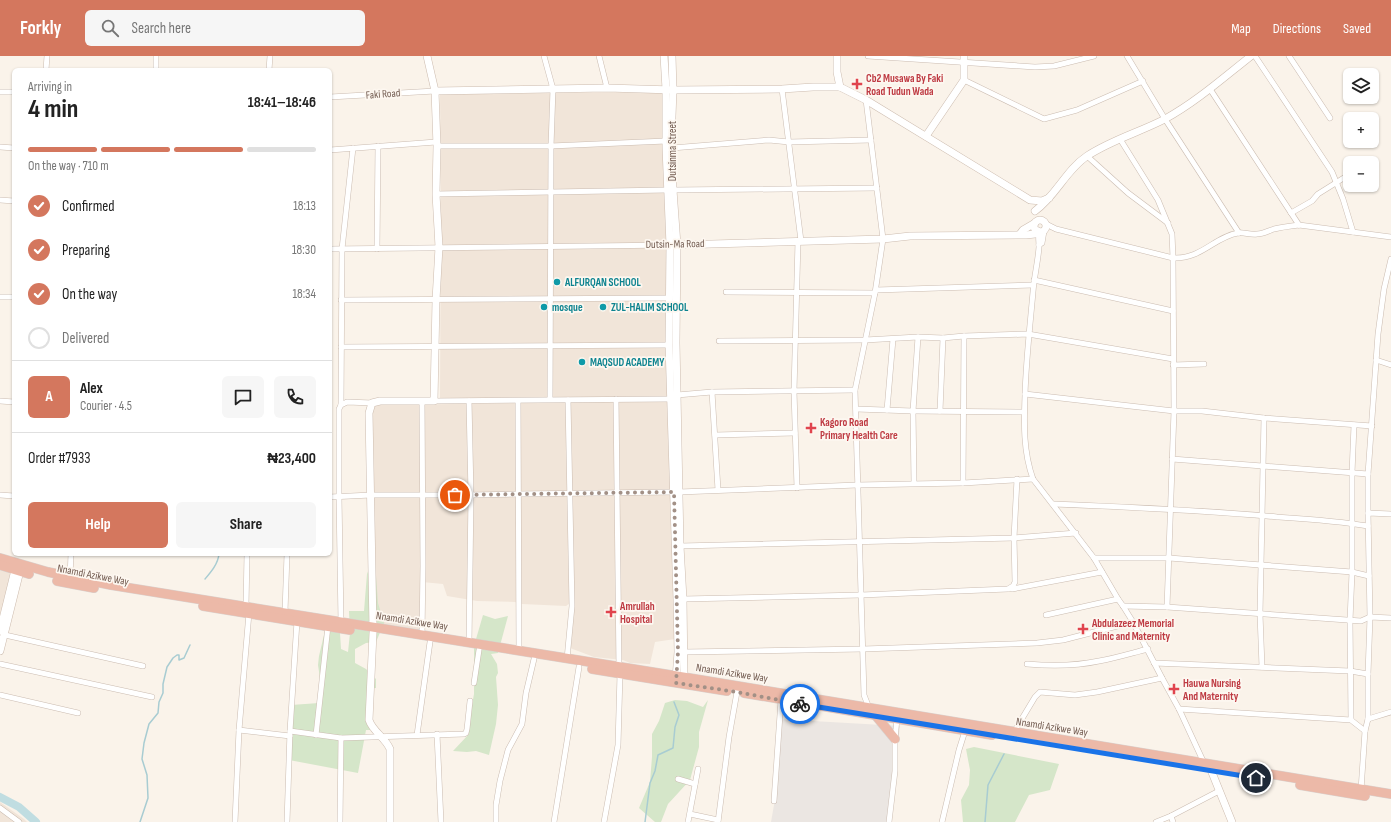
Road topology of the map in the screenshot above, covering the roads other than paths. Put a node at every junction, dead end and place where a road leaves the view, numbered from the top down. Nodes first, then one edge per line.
1 (47, 56) edge
2 (156, 56) edge
3 (270, 56) edge
4 (427, 56) edge
5 (544, 56) edge
6 (599, 56) edge
7 (664, 56) edge
8 (672, 56) edge
9 (837, 56) edge
10 (868, 56) edge
11 (1094, 56) edge
12 (1127, 56) edge
13 (1251, 56) edge
14 (1255, 56) edge
15 (1289, 56) edge
16 (964, 59) edge
17 (46, 68) edge
18 (156, 68) edge
19 (269, 68) edge
20 (964, 80) junction
21 (1143, 81) junction
22 (840, 87) junction
23 (607, 88) junction
24 (553, 89) junction
25 (782, 89) junction
26 (1210, 89) junction
27 (670, 90) junction
28 (435, 91) junction
29 (0, 92) edge
30 (12, 92) edge
31 (332, 98) edge
32 (866, 100) junction
33 (1330, 118) dead end
34 (1165, 119) junction
35 (926, 136) junction
36 (1120, 139) junction
37 (871, 140) junction
38 (666, 142) junction
39 (789, 142) junction
40 (436, 144) junction
41 (378, 146) junction
42 (551, 146) junction
43 (0, 147) edge
44 (12, 148) edge
45 (353, 148) junction
46 (672, 148) junction
47 (332, 150) edge
48 (1087, 156) junction
49 (1343, 178) edge
50 (1337, 182) junction
51 (795, 188) junction
52 (876, 188) junction
53 (670, 190) junction
54 (551, 192) junction
55 (436, 194) junction
56 (0, 200) edge
57 (12, 201) edge
58 (1036, 202) junction
59 (1035, 211) junction
60 (1291, 213) junction
61 (1168, 224) junction
62 (1298, 225) junction
63 (1041, 227) junction
64 (1353, 232) junction
65 (1239, 233) junction
66 (1391, 237) edge
67 (883, 239) junction
68 (800, 241) junction
69 (674, 245) junction
70 (550, 246) junction
71 (439, 247) junction
72 (332, 249) edge
73 (342, 249) junction
74 (377, 249) junction
75 (1173, 258) junction
76 (1391, 259) edge
77 (1033, 282) junction
78 (875, 291) junction
79 (726, 292) dead end
80 (797, 292) junction
81 (0, 297) edge
82 (12, 297) edge
83 (670, 298) junction
84 (550, 299) junction
85 (341, 300) junction
86 (436, 300) junction
87 (1173, 311) junction
88 (1028, 334) junction
89 (964, 336) junction
90 (918, 337) junction
91 (943, 338) junction
92 (893, 339) junction
93 (796, 340) junction
94 (865, 340) junction
95 (719, 341) dead end
96 (669, 345) junction
97 (550, 346) junction
98 (341, 347) junction
99 (435, 347) junction
100 (1173, 359) junction
101 (1376, 360) junction
102 (1204, 364) dead end
103 (1173, 365) junction
104 (1391, 366) edge
105 (855, 390) junction
106 (794, 391) junction
107 (712, 392) junction
108 (1025, 394) junction
109 (673, 397) junction
110 (550, 399) junction
111 (616, 399) junction
112 (568, 400) junction
113 (0, 401) edge
114 (422, 401) junction
115 (434, 401) junction
116 (518, 401) junction
117 (12, 402) edge
118 (469, 402) junction
119 (372, 403) junction
120 (341, 405) junction
121 (856, 409) junction
122 (887, 410) junction
123 (940, 411) junction
124 (964, 411) junction
125 (1174, 411) junction
126 (913, 412) junction
127 (1024, 412) junction
128 (1264, 418) junction
129 (1354, 425) junction
130 (1372, 426) junction
131 (796, 433) junction
132 (715, 435) junction
133 (1172, 460) junction
134 (1262, 467) junction
135 (1352, 473) junction
136 (1368, 474) junction
137 (1017, 479) junction
138 (1033, 479) junction
139 (914, 483) junction
140 (963, 483) junction
141 (857, 484) junction
142 (797, 488) junction
143 (718, 490) junction
144 (676, 492) junction
145 (617, 493) junction
146 (519, 494) junction
147 (570, 494) junction
148 (0, 495) edge
149 (371, 495) junction
150 (423, 495) junction
151 (12, 496) edge
152 (471, 496) junction
153 (332, 497) edge
154 (339, 497) junction
155 (1053, 504) junction
156 (1171, 509) junction
157 (1368, 513) junction
158 (1391, 514) edge
159 (1261, 515) junction
160 (1351, 523) junction
161 (1368, 526) junction
162 (1076, 533) junction
163 (1014, 538) junction
164 (859, 542) junction
165 (680, 546) junction
166 (71, 556) edge
167 (247, 556) edge
168 (287, 556) edge
169 (0, 558) edge
170 (1094, 558) junction
171 (1169, 558) junction
172 (0, 565) edge
173 (1262, 566) junction
174 (18, 571) junction
175 (1102, 572) junction
176 (1352, 572) junction
177 (1369, 576) junction
178 (70, 577) junction
179 (1012, 589) dead end
180 (861, 595) junction
181 (683, 599) junction
182 (1118, 599) junction
183 (1123, 606) junction
184 (1167, 607) junction
185 (247, 610) junction
186 (285, 612) junction
187 (1260, 614) junction
188 (1046, 615) dead end
189 (1370, 617) junction
190 (1391, 618) edge
191 (297, 621) junction
192 (1350, 621) junction
193 (342, 622) junction
194 (1133, 622) junction
195 (328, 626) junction
196 (373, 630) junction
197 (2, 633) edge
198 (422, 635) junction
199 (430, 642) junction
200 (469, 643) junction
201 (863, 648) junction
202 (1148, 649) junction
203 (479, 650) junction
204 (0, 651) edge
205 (519, 651) junction
206 (684, 652) junction
207 (567, 659) junction
208 (534, 660) junction
209 (1154, 663) junction
210 (0, 664) edge
211 (1027, 664) dead end
212 (143, 666) dead end
213 (580, 667) junction
214 (1262, 667) junction
215 (619, 671) junction
216 (1350, 671) junction
217 (1368, 674) junction
218 (1162, 678) junction
219 (680, 680) junction
220 (474, 684) dead end
221 (737, 692) junction
222 (0, 695) edge
223 (152, 697) dead end
224 (781, 700) junction
225 (470, 701) dead end
226 (869, 708) junction
227 (1179, 709) junction
228 (1391, 712) edge
229 (78, 713) dead end
230 (876, 716) junction
231 (898, 719) junction
232 (1368, 719) junction
233 (1351, 720) junction
234 (239, 730) junction
235 (965, 731) junction
236 (1366, 731) junction
237 (1014, 733) junction
238 (290, 734) junction
239 (436, 734) junction
240 (316, 735) junction
241 (417, 735) junction
242 (380, 736) junction
243 (341, 738) junction
244 (895, 739) junction
245 (1208, 767) junction
246 (698, 769) dead end
247 (678, 780) dead end
248 (695, 784) junction
249 (1361, 790) junction
250 (1219, 791) junction
251 (1391, 794) edge
252 (1391, 800) edge
253 (774, 802) dead end
254 (0, 808) edge
255 (690, 814) junction
256 (1171, 816) junction
257 (718, 821) edge
258 (19, 822) edge
259 (236, 822) edge
260 (287, 822) edge
261 (340, 822) edge
262 (390, 822) edge
263 (441, 822) edge
264 (496, 822) edge
265 (554, 822) edge
266 (604, 822) edge
267 (688, 822) edge
268 (889, 822) edge
269 (942, 822) edge
270 (1156, 822) edge
271 (1173, 822) edge
272 (1232, 822) edge

1 - 17 street
2 - 18 street
3 - 19 street
4 - 28 street
5 - 24 street
6 - 23 street
7 - 27 street, Dutsinma Street
8 - 27 street, Dutsinma Street
9 - 22 street
10 - 16 street
11 - 16 street
12 - 21 street
13 - 26 street
14 - 50 street
15 - 33 street
16 - 20 street
20 - 21 street
20 - 35 street
21 - 34 street
22 - 25 street
22 - 32 street
23 - 24 street
23 - 27 street
24 - 28 street
24 - 42 street
25 - 27 street
25 - 39 street
26 - 34 street
26 - 60 street
27 - 38 street, Dutsinma Street
27 - 46 street, Dutsinma Street
28 - 31 street, Faki Road
28 - 40 street
29 - 30 street
32 - 35 street
32 - 37 street
34 - 36 street
34 - 65 street
35 - 58 street
36 - 48 street
36 - 61 street
37 - 39 street
37 - 52 street
38 - 42 street
38 - 53 street, Dutsinma Street
39 - 46 street
39 - 51 street
40 - 41 street
40 - 42 street
40 - 55 street
41 - 45 street
41 - 74 street
42 - 54 street
43 - 44 street
45 - 47 street
45 - 73 street
46 - 53 street, Dutsinma Street
48 - 58 street
48 - 61 street
49 - 50 street
50 - 60 street
50 - 64 street
51 - 52 street
51 - 53 street
51 - 68 street
52 - 67 street
53 - 54 street
53 - 69 street, Dutsinma Street
54 - 55 street
54 - 70 street
55 - 71 street
56 - 57 street
58 - 59 street
58 - 59 street
58 - 63 street
59 - 63 street
60 - 62 street
61 - 75 street
62 - 64 street
62 - 65 street
63 - 67 street, Dutsin-Ma Road
63 - 75 street
63 - 77 street
64 - 66 street
65 - 75 street
67 - 68 street, Dutsin-Ma Road
67 - 78 street
68 - 69 street, Dutsin-Ma Road
68 - 80 street
69 - 70 street, Dutsin-Ma Road
69 - 83 street
69 - 109 street
70 - 71 street, Dutsin-Ma Road
70 - 84 street
71 - 74 street, Dutsin-Ma Road
71 - 86 street
72 - 73 street, Dutsin-Ma Road
73 - 74 street, Dutsin-Ma Road
73 - 85 street
75 - 87 street
76 - 101 street
77 - 78 street
77 - 87 street
77 - 88 street
78 - 80 street
78 - 94 street
79 - 80 street
80 - 93 street
81 - 82 street
83 - 84 street
83 - 96 street
84 - 86 street
84 - 97 street
85 - 86 street
85 - 98 street
86 - 99 street
87 - 100 street
88 - 89 street
88 - 100 street
88 - 108 street
89 - 91 street
89 - 124 street
90 - 91 street
90 - 92 street
90 - 126 street
91 - 123 street
92 - 94 street
92 - 122 street
93 - 94 street
93 - 95 street
93 - 106 street
94 - 105 street
96 - 97 street
96 - 109 street
97 - 99 street
97 - 110 street
98 - 99 street
98 - 120 street
99 - 115 street
100 - 103 street
101 - 104 street
101 - 130 street
102 - 103 street
103 - 125 street
105 - 106 street
105 - 121 street
106 - 107 street
106 - 131 street
107 - 109 street
107 - 132 street
108 - 125 street
108 - 127 street
109 - 111 street
109 - 144 street
110 - 112 street
110 - 116 street
111 - 112 street
111 - 145 street
112 - 147 street
113 - 117 street
114 - 115 street
114 - 119 street
114 - 150 street
115 - 118 street
116 - 118 street
116 - 146 street
118 - 152 street
119 - 120 street
119 - 149 street
120 - 154 street
121 - 122 street
121 - 141 street
122 - 126 street
123 - 124 street
123 - 126 street
124 - 127 street
124 - 140 street
125 - 128 street
125 - 133 street
126 - 139 street
127 - 138 street
128 - 129 street
128 - 134 street
129 - 130 street
129 - 135 street
130 - 136 street
131 - 132 street
131 - 142 street
132 - 143 street
133 - 134 street
133 - 156 street
134 - 135 street
134 - 159 street
135 - 136 street
135 - 160 street
136 - 157 street
137 - 138 street
137 - 140 street
137 - 163 street
138 - 155 street
139 - 140 street
139 - 141 street
141 - 142 street
141 - 164 street
142 - 143 street
143 - 144 street
144 - 145 street
144 - 165 street
144 - 219 street
145 - 147 street
145 - 215 street
146 - 147 street
146 - 152 street
146 - 205 street
147 - 207 street
148 - 151 street
149 - 150 street
149 - 154 street
149 - 196 street
150 - 152 street
150 - 198 street
152 - 200 street
153 - 154 street
154 - 193 street
155 - 156 street
155 - 162 street
156 - 159 street
156 - 171 street
157 - 158 street
157 - 161 street
159 - 160 street
159 - 173 street
160 - 161 street
160 - 176 street
161 - 177 street
162 - 163 street
162 - 170 street
163 - 164 street
163 - 180 street
164 - 165 street
164 - 180 street
165 - 181 street
166 - 178 street
167 - 185 street
168 - 186 street
169 - 178 highway, Nnamdi Azikwe Way
170 - 171 street
170 - 175 street
171 - 173 street
171 - 184 street
172 - 174 highway, Nnamdi Azikwe Way
173 - 176 street
173 - 187 street
174 - 185 highway, Nnamdi Azikwe Way
174 - 197 street
175 - 179 street
175 - 182 street
176 - 177 street
176 - 192 street
177 - 189 street
178 - 185 highway, Nnamdi Azikwe Way
180 - 181 street
180 - 201 street
181 - 206 street
182 - 183 street
182 - 188 street
183 - 184 street
183 - 194 street
184 - 187 street
185 - 186 highway, Nnamdi Azikwe Way
185 - 191 highway, Nnamdi Azikwe Way
185 - 234 street
186 - 193 highway, Nnamdi Azikwe Way
187 - 192 street
187 - 214 street
189 - 190 street
189 - 192 street
189 - 217 street
191 - 195 highway, Nnamdi Azikwe Way
191 - 238 street
192 - 216 street
193 - 196 highway, Nnamdi Azikwe Way
194 - 201 street
194 - 202 street
195 - 196 highway, Nnamdi Azikwe Way
195 - 240 street
196 - 198 highway, Nnamdi Azikwe Way
196 - 199 highway, Nnamdi Azikwe Way
196 - 242 street
197 - 204 street
197 - 212 street
198 - 200 highway, Nnamdi Azikwe Way
199 - 203 highway, Nnamdi Azikwe Way
199 - 241 street
200 - 205 highway, Nnamdi Azikwe Way
201 - 206 street
201 - 226 street
202 - 209 street
202 - 211 street
203 - 208 highway, Nnamdi Azikwe Way
203 - 220 street
205 - 207 highway, Nnamdi Azikwe Way
206 - 219 street
207 - 215 highway, Nnamdi Azikwe Way
208 - 213 highway, Nnamdi Azikwe Way
208 - 264 street
209 - 214 street
209 - 218 street
210 - 223 street
213 - 215 highway, Nnamdi Azikwe Way
213 - 265 street
214 - 216 street
215 - 219 highway, Nnamdi Azikwe Way
215 - 266 street
216 - 217 street
216 - 233 street
217 - 232 street
218 - 227 street
218 - 237 street
219 - 221 highway, Nnamdi Azikwe Way
219 - 226 highway, Nnamdi Azikwe Way
221 - 224 highway, Nnamdi Azikwe Way
221 - 257 street
222 - 229 street
224 - 230 highway, Nnamdi Azikwe Way
224 - 253 street
225 - 239 street
226 - 237 highway, Nnamdi Azikwe Way
227 - 233 street
227 - 245 street
228 - 232 street
230 - 231 highway, Nnamdi Azikwe Way
230 - 244 highway
231 - 235 highway, Nnamdi Azikwe Way
231 - 244 street
232 - 236 street
233 - 236 street
234 - 238 street
234 - 259 street
235 - 245 highway, Nnamdi Azikwe Way
235 - 269 street
236 - 249 street
237 - 245 highway, Nnamdi Azikwe Way
238 - 240 street
238 - 260 street
239 - 241 street
239 - 263 street
240 - 243 street
241 - 242 street
242 - 243 street
242 - 262 street
243 - 261 street
244 - 268 street
245 - 249 highway, Nnamdi Azikwe Way
245 - 250 street
245 - 252 highway, Nnamdi Azikwe Way
246 - 248 street
247 - 248 street
248 - 255 street
249 - 251 highway, Nnamdi Azikwe Way
250 - 256 street
250 - 272 street
254 - 258 street
255 - 257 street
255 - 267 street
256 - 270 street
256 - 271 street

